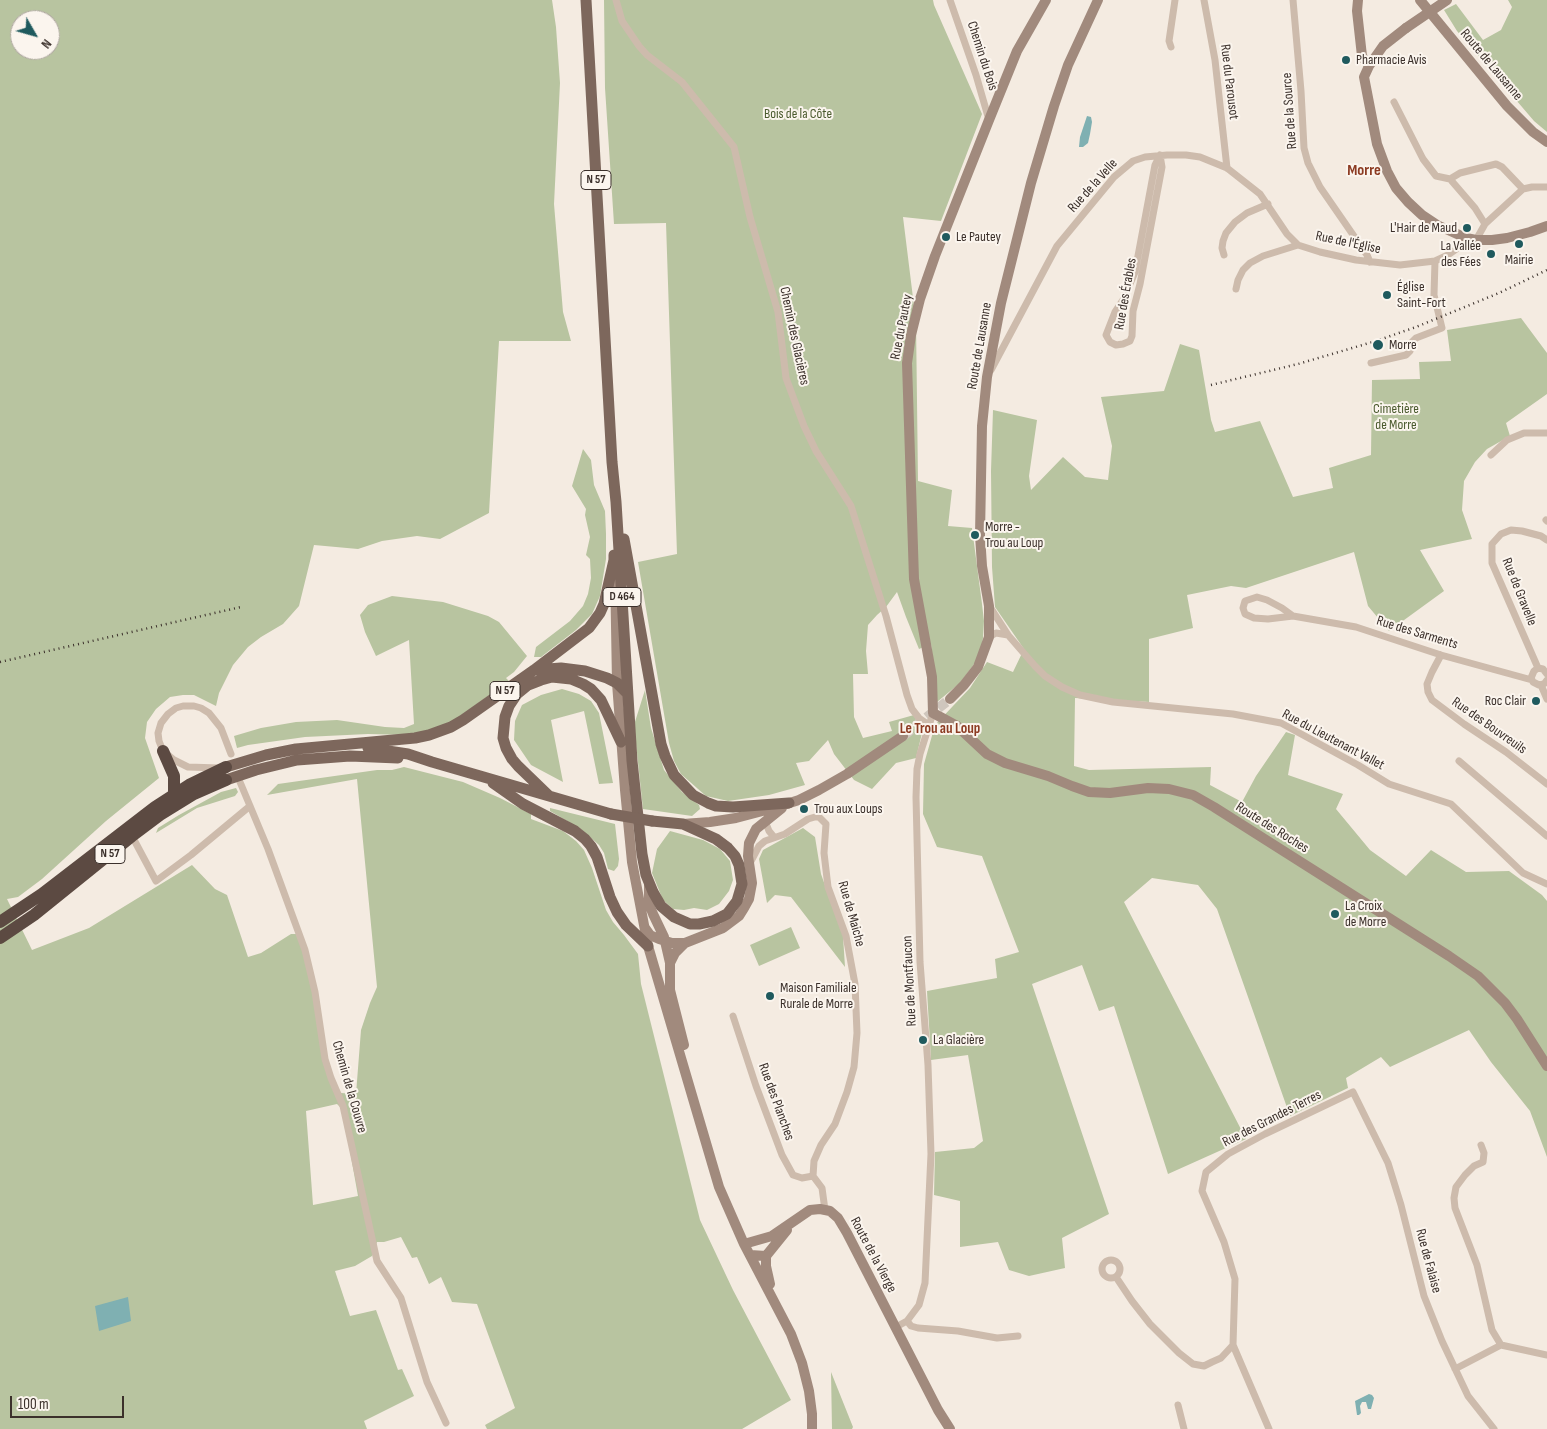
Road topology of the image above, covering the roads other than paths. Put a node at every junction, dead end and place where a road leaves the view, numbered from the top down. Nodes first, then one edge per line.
1 (586, 0) edge
2 (616, 0) edge
3 (950, 0) edge
4 (1046, 0) edge
5 (1098, 0) edge
6 (1175, 0) edge
7 (1204, 0) edge
8 (1293, 0) edge
9 (1358, 0) edge
10 (1420, 0) edge
11 (1447, 0) edge
12 (1171, 47) dead end
13 (1369, 66) junction
14 (1394, 102) dead end
15 (989, 120) junction
16 (1547, 142) edge
17 (1160, 155) junction
18 (1226, 168) junction
19 (1450, 179) junction
20 (1547, 187) edge
21 (1522, 189) junction
22 (1268, 204) junction
23 (1485, 224) junction
24 (1547, 226) edge
25 (1142, 231) junction
26 (1150, 232) junction
27 (1471, 239) junction
28 (1298, 245) junction
29 (1223, 252) dead end
30 (1435, 260) junction
31 (1370, 262) junction
32 (1236, 289) dead end
33 (1371, 363) dead end
34 (986, 377) junction
35 (1547, 433) edge
36 (1491, 456) dead end
37 (612, 462) junction
38 (616, 502) junction
39 (1547, 540) edge
40 (614, 560) junction
41 (989, 606) junction
42 (1293, 616) junction
43 (1008, 635) junction
44 (989, 637) junction
45 (1440, 654) junction
46 (534, 670) junction
47 (1536, 670) junction
48 (1547, 674) edge
49 (1532, 680) junction
50 (1546, 682) edge
51 (617, 683) junction
52 (627, 693) junction
53 (950, 699) tunnel mouth
54 (1547, 699) edge
55 (933, 713) junction
56 (929, 725) junction
57 (903, 736) tunnel mouth
58 (621, 742) junction
59 (339, 745) junction
60 (163, 750) junction
61 (231, 754) dead end
62 (1459, 761) dead end
63 (432, 762) junction
64 (226, 774) junction
65 (486, 777) junction
66 (240, 782) dead end
67 (1547, 784) edge
68 (174, 794) junction
69 (549, 796) junction
70 (789, 803) junction
71 (250, 806) junction
72 (765, 821) junction
73 (683, 824) junction
74 (132, 836) junction
75 (1547, 836) edge
76 (774, 837) junction
77 (750, 863) junction
78 (649, 884) junction
79 (1547, 884) edge
80 (0, 922) edge
81 (644, 927) junction
82 (0, 938) edge
83 (665, 941) junction
84 (685, 943) junction
85 (648, 946) junction
86 (670, 963) junction
87 (733, 1016) dead end
88 (1547, 1066) edge
89 (1353, 1092) joint
90 (694, 1100) junction
91 (1482, 1145) dead end
92 (813, 1176) junction
93 (824, 1210) junction
94 (791, 1225) junction
95 (744, 1244) junction
96 (750, 1255) junction
97 (766, 1256) junction
98 (1116, 1277) dead end
99 (773, 1297) junction
100 (907, 1321) junction
101 (896, 1327) junction
102 (1018, 1336) dead end
103 (1233, 1345) junction
104 (1500, 1345) junction
105 (1547, 1355) edge
106 (1455, 1368) junction
107 (1178, 1405) dead end
108 (446, 1423) dead end
109 (812, 1429) edge
110 (950, 1429) edge
111 (1184, 1429) edge
112 (1269, 1429) edge
113 (1494, 1429) edge

1 - 37 main road, N 57
2 - 56 street, Chemin des Glacières
3 - 15 street, Chemin du Bois
4 - 15 main road, Rue du Pautey
5 - 34 main road, Route de Lausanne
6 - 12 street
7 - 18 street, Rue du Parousot
8 - 31 street, Rue de la Source
9 - 13 main road
10 - 16 main road, Route de Lausanne
11 - 13 main road, bridge
13 - 27 main road
14 - 19 street
15 - 55 main road, Rue du Pautey
17 - 18 street, Rue de la Velle
17 - 25 street, Rue des Érables
17 - 26 street, Rue des Érables
17 - 34 street, Rue de la Velle
18 - 22 street, Rue de la Velle
19 - 21 street
19 - 23 street
20 - 21 street
21 - 23 street, Rue de l'Église
22 - 28 street, Rue de la Velle
22 - 29 street
23 - 27 street, Rue de l'Église
24 - 27 main road
25 - 26 street
25 - 26 street, Rue des Érables
27 - 30 street, Rue de l'Église
28 - 31 street, Rue de l'Église
28 - 32 street, Rue de l'Église
30 - 31 street, Rue de l'Église
30 - 33 street
34 - 41 main road, Route de Lausanne
35 - 36 street
37 - 38 main road, D 464
37 - 40 main road, N 57
38 - 52 main road, D 464
38 - 70 main road
39 - 47 street, Rue de Gravelle
40 - 46 main road, N 57
40 - 51 main road, D 464
41 - 43 street, Rue du Lieutenant Vallet
41 - 44 main road, Route de Lausanne
42 - 42 street, Rue des Sarments
42 - 45 street, Rue des Sarments
43 - 44 street
43 - 79 street, Rue du Lieutenant Vallet
44 - 53 main road, Route de Lausanne
45 - 49 street, Rue des Sarments
45 - 67 street, Rue des Bouvreuils
46 - 51 main road
46 - 59 main road, N 57
47 - 48 street
47 - 49 street
49 - 50 street, Rue des Sarments
50 - 54 street
51 - 52 main road
51 - 58 main road, D 464
52 - 78 main road, D 464
55 - 56 street, Rue de Montfaucon
55 - 88 main road, Route des Roches
56 - 100 street, Rue de Montfaucon
57 - 70 main road
58 - 69 main road
58 - 81 main road, D 464
59 - 63 main road, N 57
59 - 64 main road, N 57
60 - 61 street
60 - 64 street
60 - 68 highway
62 - 75 street
63 - 64 main road, N 57
63 - 65 main road, N 57
64 - 68 highway, N 57
64 - 74 highway, N 57
65 - 69 main road, N 57
65 - 85 main road
66 - 71 street, Chemin de la Couvre
68 - 80 highway, N 57
69 - 73 main road, N 57, bridge
70 - 72 main road
70 - 73 main road
71 - 74 street
71 - 108 street, Chemin de la Couvre
72 - 76 street
72 - 77 main road
73 - 78 main road
74 - 82 highway, N 57
76 - 77 street, Rue de Maiche
76 - 92 street, Rue de Maiche
77 - 84 main road
78 - 83 main road, D 464
81 - 83 main road
81 - 85 main road, D 464
83 - 84 main road
83 - 86 main road, D 464
84 - 86 main road
85 - 90 main road, D 464
86 - 90 main road, D 464
87 - 92 street, Rue des Planches
89 - 103 street, Rue des Grandes Terres
89 - 106 street, Rue de Falaise
90 - 95 main road, D 464
91 - 104 street
92 - 93 street
93 - 94 main road
93 - 101 main road, Route de la Vierge
94 - 95 main road
94 - 97 main road
95 - 96 main road, D 464
96 - 97 main road
96 - 99 main road, D 464
97 - 99 main road
98 - 103 street
99 - 109 main road, D 464
100 - 101 street, Rue de Montfaucon
100 - 102 street
101 - 110 main road, Route de la Vierge
103 - 112 street, Rue des Grandes Terres
104 - 105 street
104 - 106 street
106 - 113 street, Rue de Falaise
107 - 111 street

